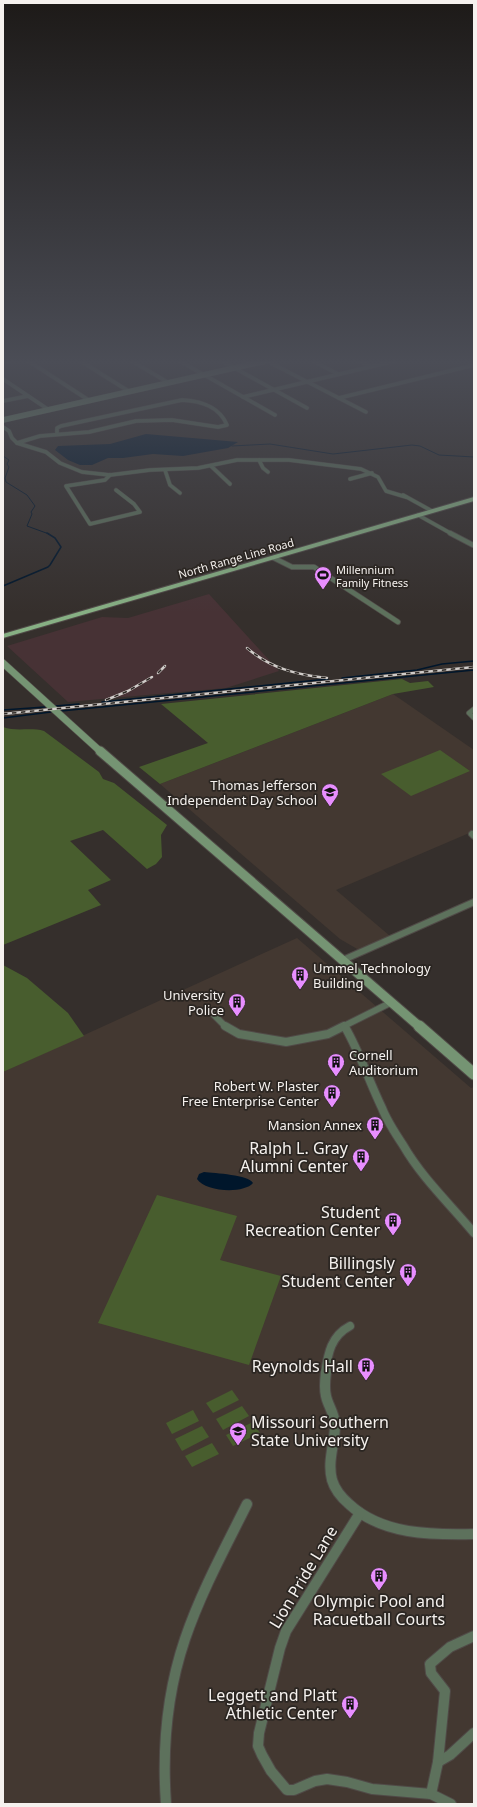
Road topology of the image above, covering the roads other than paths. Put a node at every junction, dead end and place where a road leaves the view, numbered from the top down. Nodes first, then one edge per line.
1 (21, 444) edge
2 (259, 460) junction
3 (211, 466) junction
4 (165, 470) junction
5 (268, 472) dead end
6 (372, 473) junction
7 (110, 475) junction
8 (350, 479) dead end
9 (230, 484) dead end
10 (116, 490) dead end
11 (180, 493) dead end
12 (474, 499) edge
13 (435, 510) junction
14 (418, 515) junction
15 (473, 545) dead end
16 (274, 558) junction
17 (398, 622) dead end
18 (4, 636) edge
19 (3, 663) edge
20 (474, 709) edge
21 (474, 718) edge
22 (474, 902) edge
23 (344, 960) junction
24 (392, 1002) junction
25 (214, 1015) dead end
26 (345, 1026) junction
27 (474, 1074) edge
28 (474, 1233) edge
29 (350, 1326) dead end
30 (247, 1504) dead end
31 (360, 1513) junction
32 (474, 1534) edge
33 (474, 1636) edge
34 (474, 1733) edge
35 (438, 1762) junction
36 (431, 1794) junction
37 (166, 1804) edge
38 (450, 1804) edge

1 - 7 street
2 - 3 street
2 - 5 street
2 - 6 street
3 - 4 street
3 - 9 street
4 - 7 street
4 - 11 street
6 - 8 street
6 - 13 street
7 - 10 street
12 - 13 main road, North Range Line Road
13 - 14 main road, North Range Line Road
14 - 15 street
14 - 16 main road, North Range Line Road
16 - 17 street
16 - 18 main road, North Range Line Road
19 - 23 main road
20 - 21 street
22 - 23 street
23 - 24 main road
24 - 26 street
24 - 27 main road
25 - 26 street
26 - 28 street
29 - 31 street
30 - 37 street
31 - 32 street
31 - 36 street, Lion Pride Lane
33 - 35 street
34 - 35 street
35 - 36 street
36 - 38 street, Lion Pride Lane

